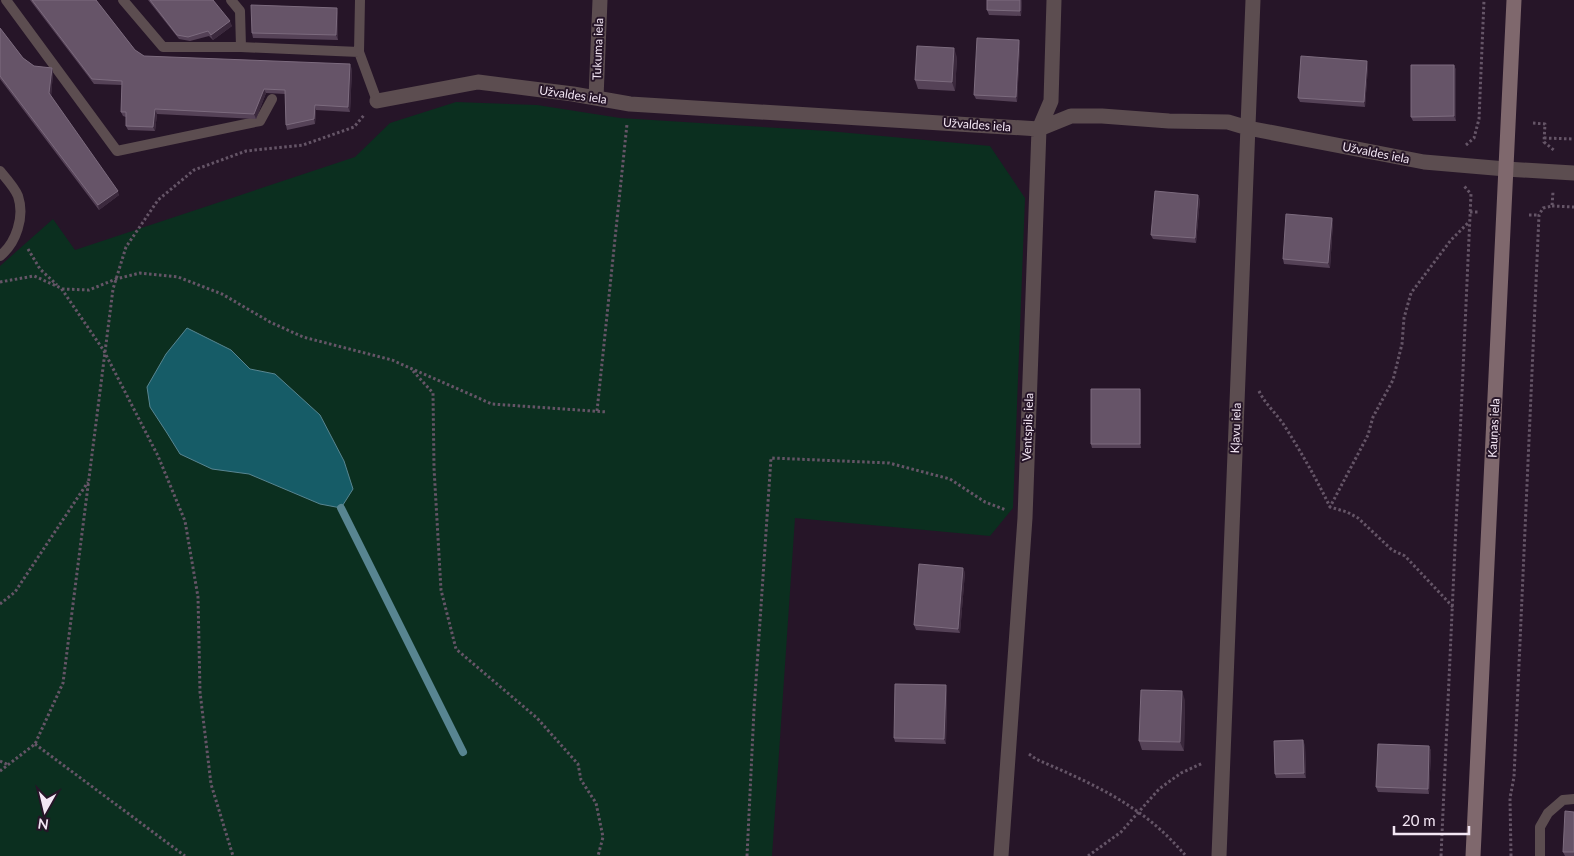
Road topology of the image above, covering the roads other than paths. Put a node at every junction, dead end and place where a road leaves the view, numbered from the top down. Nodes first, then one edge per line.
1 (6, 0) edge
2 (123, 0) edge
3 (231, 0) edge
4 (360, 0) edge
5 (600, 0) edge
6 (1054, 0) edge
7 (1253, 0) edge
8 (1514, 0) edge
9 (240, 47) junction
10 (359, 52) junction
11 (596, 98) junction
12 (272, 99) dead end
13 (377, 101) joint
14 (1248, 128) junction
15 (1039, 129) junction
16 (1506, 169) junction
17 (0, 171) edge
18 (1574, 173) edge
19 (0, 256) edge
20 (1574, 799) edge
21 (1001, 856) edge
22 (1219, 856) edge
23 (1473, 856) edge
24 (1540, 856) edge

1 - 12 lane
2 - 9 lane
3 - 9 lane
4 - 10 lane
5 - 11 street, Tukuma iela
6 - 15 street, Ventspils iela
7 - 14 street, Kļavu iela
8 - 16 street, Kauņas iela
9 - 10 lane
10 - 13 lane
11 - 13 street, Užvaldes iela
11 - 15 street, Užvaldes iela
14 - 15 street, Užvaldes iela
14 - 16 street, Užvaldes iela
14 - 22 street, Kļavu iela
15 - 21 street, Ventspils iela
16 - 18 street, Užvaldes iela
16 - 23 street, Kauņas iela
17 - 19 lane
20 - 24 lane

